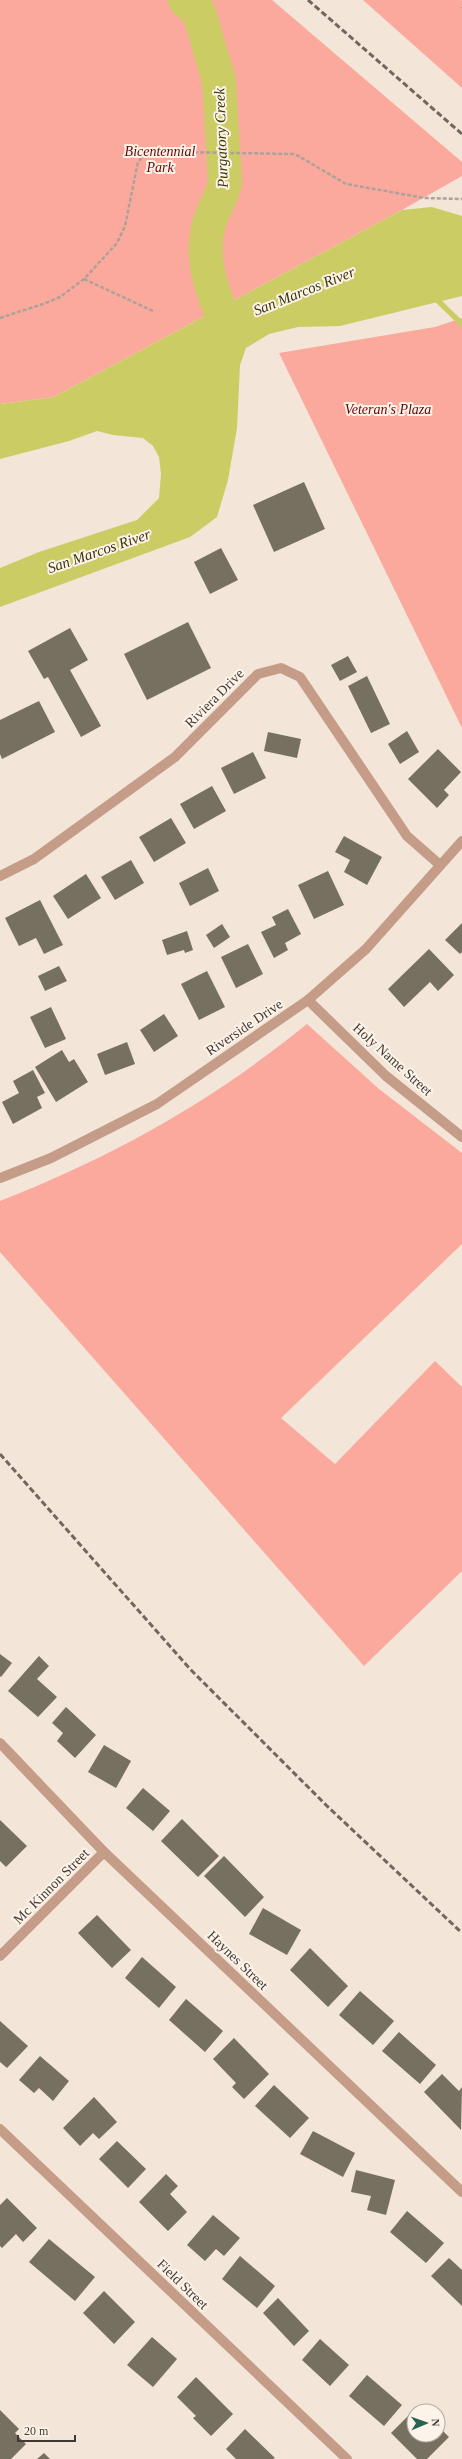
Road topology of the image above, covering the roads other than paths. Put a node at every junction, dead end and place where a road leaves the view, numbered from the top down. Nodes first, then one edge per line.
1 (462, 841) edge
2 (440, 865) junction
3 (0, 876) edge
4 (308, 1000) junction
5 (462, 1137) edge
6 (0, 1178) edge
7 (0, 1743) edge
8 (104, 1852) junction
9 (0, 1956) edge
10 (0, 2129) edge
11 (462, 2192) edge
12 (347, 2459) edge

1 - 2 street, Riverside Drive
2 - 3 street, Riviera Drive
2 - 4 street, Riverside Drive
4 - 5 street, Holy Name Street
4 - 6 street, Riverside Drive
7 - 8 street, Haynes Street
8 - 9 street, Mc Kinnon Street
8 - 11 street, Haynes Street
10 - 12 street, Field Street

